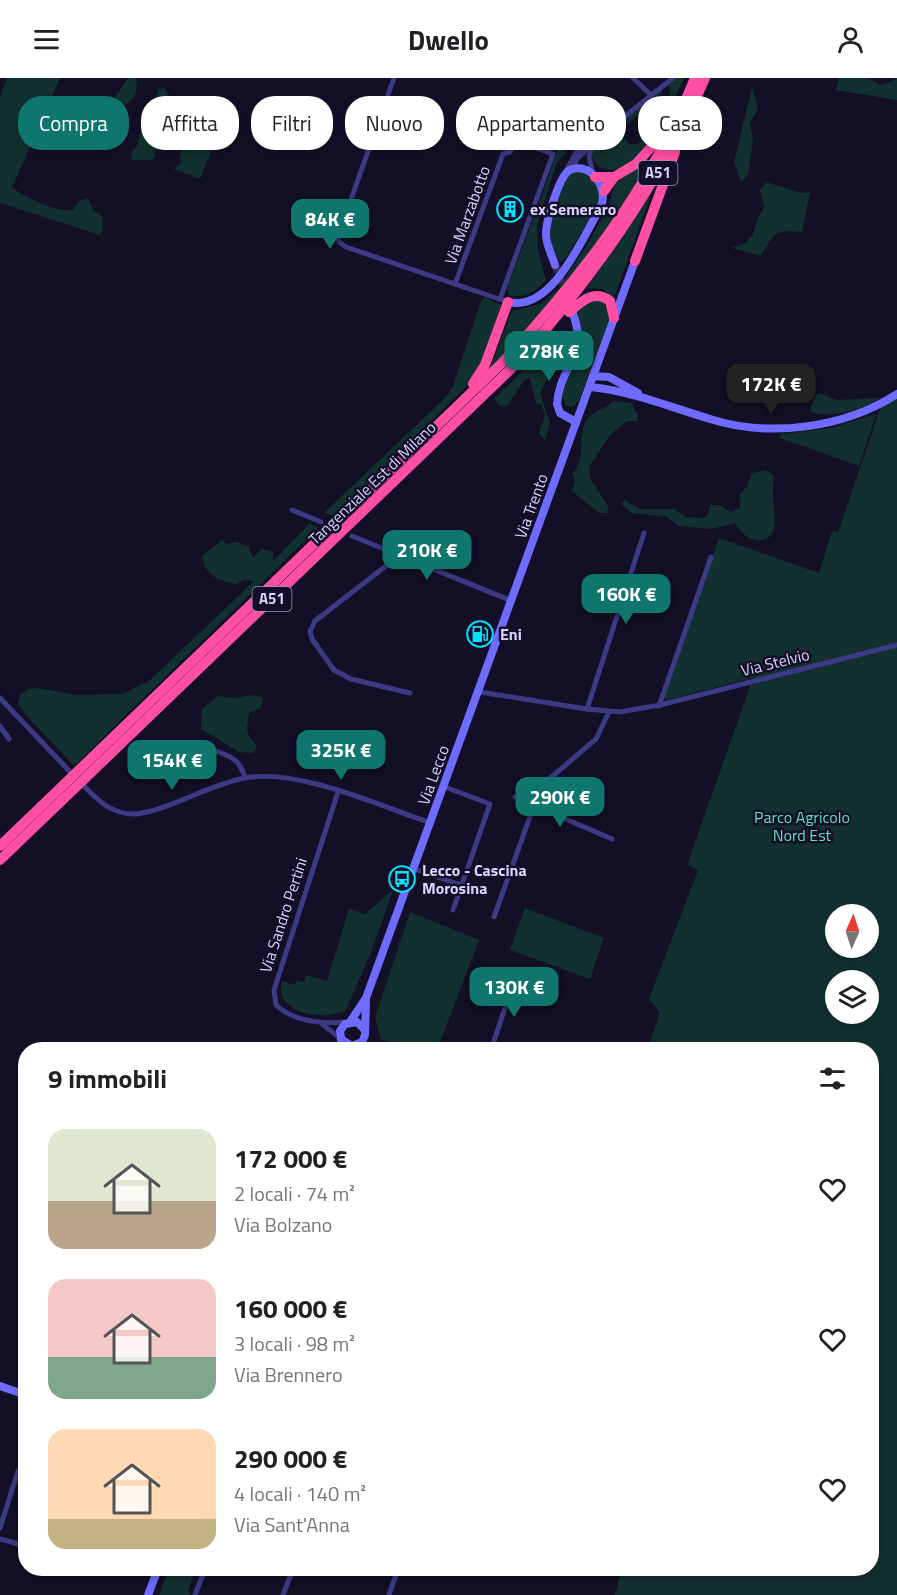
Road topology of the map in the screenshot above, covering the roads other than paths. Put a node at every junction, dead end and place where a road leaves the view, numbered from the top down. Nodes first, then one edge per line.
1 (394, 78) edge
2 (633, 78) edge
3 (673, 78) edge
4 (695, 78) edge
5 (705, 78) edge
6 (651, 95) junction
7 (689, 96) edge
8 (695, 96) edge
9 (626, 115) edge
10 (580, 150) edge
11 (586, 150) edge
12 (591, 150) edge
13 (650, 150) edge
14 (662, 150) edge
15 (667, 150) edge
16 (671, 150) edge
17 (574, 169) junction
18 (565, 174) junction
19 (594, 177) junction
20 (614, 177) junction
21 (604, 191) junction
22 (635, 261) joint
23 (555, 265) tunnel mouth
24 (456, 284) junction
25 (504, 301) junction
26 (573, 314) dead end
27 (614, 318) junction
28 (542, 335) junction
29 (593, 376) junction
30 (590, 387) junction
31 (897, 394) edge
32 (646, 398) junction
33 (576, 422) junction
34 (424, 438) junction
35 (292, 510) dead end
36 (321, 522) dead end
37 (644, 533) dead end
38 (352, 536) dead end
39 (711, 557) dead end
40 (407, 561) junction
41 (513, 601) junction
42 (897, 645) edge
43 (480, 692) junction
44 (410, 693) dead end
45 (0, 698) edge
46 (658, 706) junction
47 (587, 710) junction
48 (609, 712) junction
49 (0, 726) edge
50 (9, 739) dead end
51 (201, 746) dead end
52 (245, 778) junction
53 (445, 787) junction
54 (338, 792) junction
55 (515, 797) dead end
56 (534, 804) junction
57 (431, 823) junction
58 (612, 839) dead end
59 (0, 846) edge
60 (0, 861) edge
61 (414, 869) junction
62 (461, 885) junction
63 (453, 909) dead end
64 (494, 917) dead end
65 (493, 970) dead end
66 (515, 978) junction
67 (538, 986) dead end
68 (366, 998) junction
69 (317, 1022) junction
70 (349, 1022) junction
71 (365, 1032) junction
72 (341, 1040) junction
73 (344, 1042) edge
74 (359, 1042) edge
75 (375, 1042) edge
76 (494, 1042) edge
77 (0, 1386) edge
78 (18, 1392) edge
79 (18, 1471) edge
80 (0, 1528) edge
81 (0, 1539) edge
82 (18, 1544) edge
83 (155, 1576) edge
84 (202, 1576) edge
85 (290, 1576) edge
86 (396, 1576) edge
87 (148, 1595) edge
88 (195, 1595) edge
89 (283, 1595) edge
90 (389, 1595) edge

1 - 24 street, Via Marzabotto
2 - 6 street
3 - 6 street
4 - 7 highway, Tangenziale Est di Milano / A51
5 - 8 highway, Tangenziale Est di Milano / A51
6 - 9 street
10 - 18 street
11 - 17 street
12 - 19 street
13 - 20 highway
14 - 34 highway, Tangenziale Est di Milano / A51
15 - 28 highway, Tangenziale Est di Milano / A51
16 - 22 highway
17 - 18 street
17 - 19 street
18 - 23 street
19 - 20 highway
19 - 21 street
20 - 21 highway
21 - 25 street
22 - 27 street, Via Trento
24 - 25 street, Via Marzabotto
24 - 25 street, Via Marzabotto
25 - 34 highway
26 - 33 street
27 - 28 highway
27 - 29 street, Via Trento
28 - 60 highway, Tangenziale Est di Milano / A51
29 - 30 street, Via Trento
29 - 32 street
30 - 32 street
30 - 33 street, Via Trento
31 - 32 street
33 - 41 street, Via Trento
34 - 59 highway, Tangenziale Est di Milano / A51
35 - 36 street
37 - 47 street
38 - 40 street
39 - 46 street
40 - 41 street
40 - 44 street
41 - 43 street, Via Trento
42 - 46 street, Via Stelvio
43 - 47 street, Via Stelvio
43 - 53 street, Via Lecco
45 - 52 street
46 - 48 street, Via Stelvio
47 - 48 street, Via Stelvio
48 - 56 street
49 - 50 street
51 - 52 street
52 - 54 street
53 - 57 street, Via Lecco
53 - 62 street
54 - 57 street
54 - 69 street, Via Sandro Pertini
55 - 56 street
56 - 58 street
56 - 64 street
57 - 61 street, Via Lecco
61 - 62 street
61 - 68 street, Via Lecco
62 - 63 street
65 - 66 street
66 - 67 street
66 - 76 street
68 - 70 street, Via Lecco
68 - 71 street, Via Lecco
69 - 70 street
69 - 72 street
70 - 71 street
70 - 72 street, Via Lecco
71 - 74 street, Via Lecco
71 - 75 street
72 - 73 street
77 - 78 street
79 - 80 street
81 - 82 street
83 - 87 street
84 - 88 street
85 - 89 street
86 - 90 street

